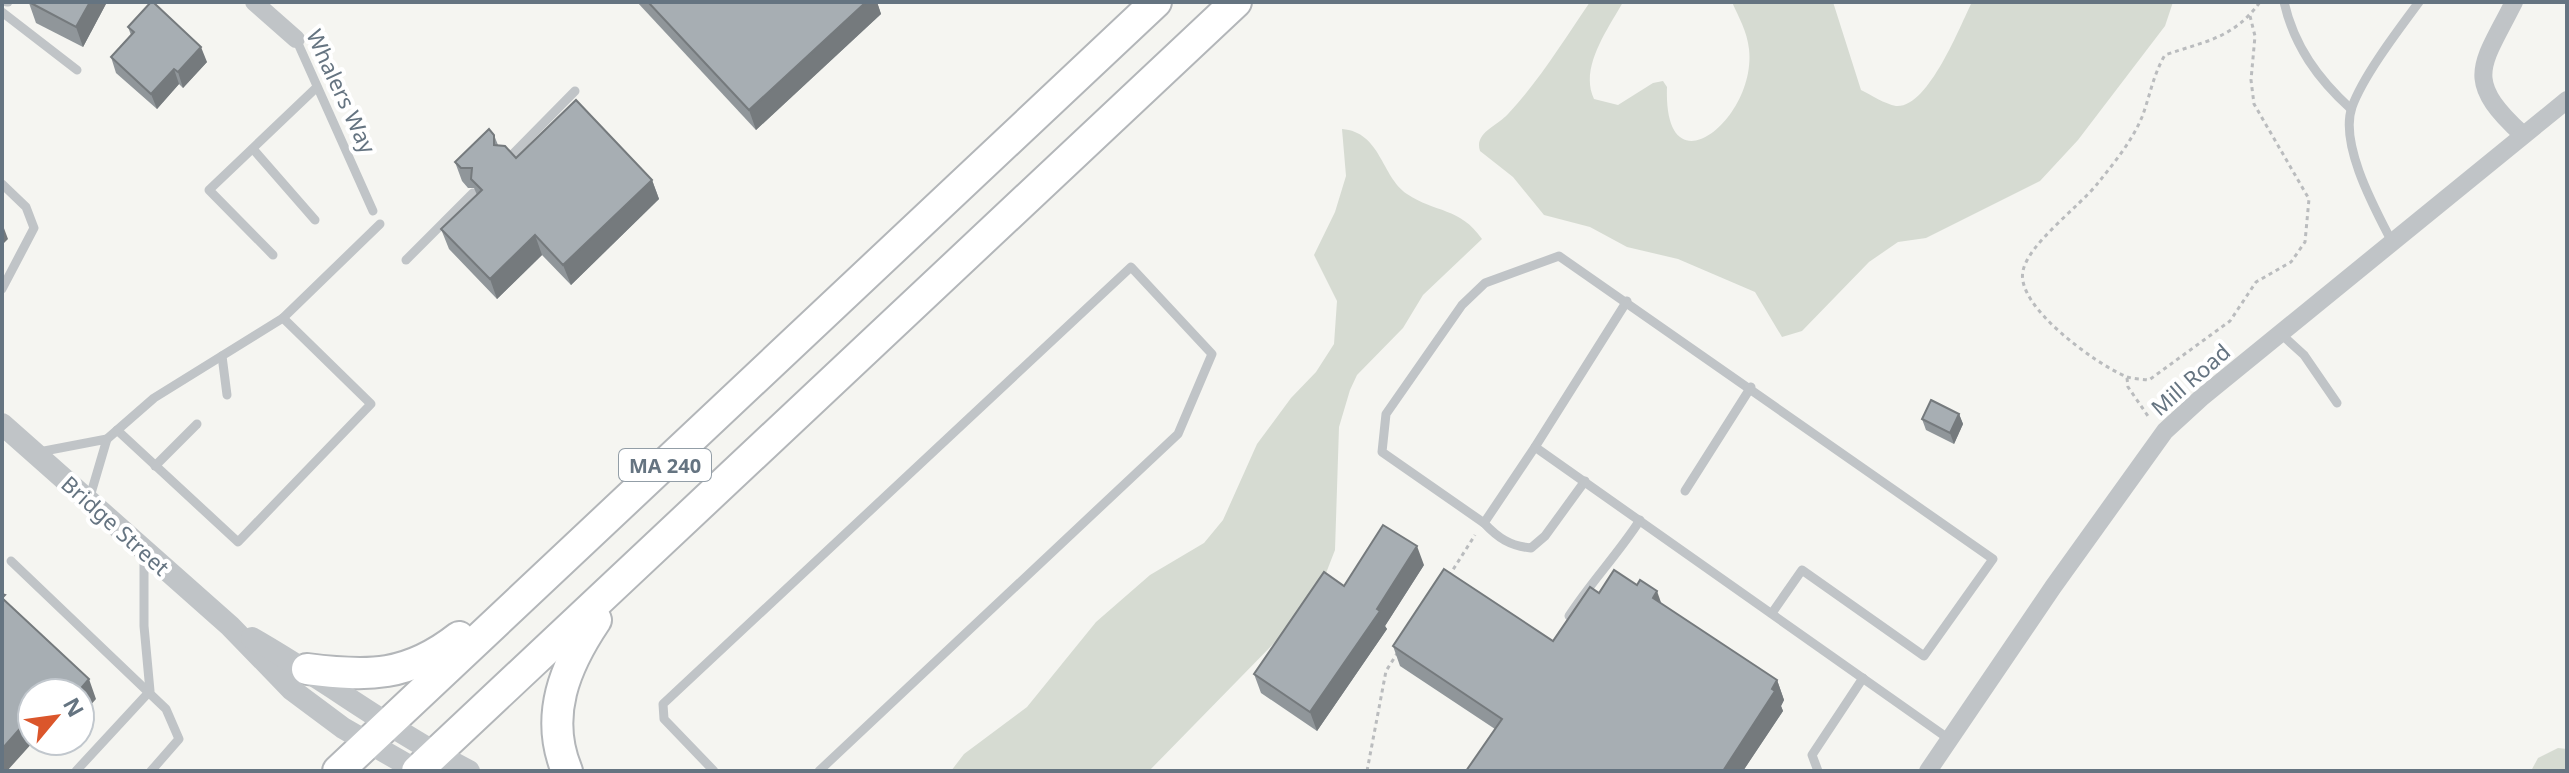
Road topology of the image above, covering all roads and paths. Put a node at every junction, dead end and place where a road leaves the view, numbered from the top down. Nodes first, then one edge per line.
1 (7, 2) edge
2 (254, 2) edge
3 (1156, 2) edge
4 (1236, 2) edge
5 (2260, 2) edge
6 (2284, 2) edge
7 (2419, 2) edge
8 (2514, 2) edge
9 (2, 12) edge
10 (2250, 16) junction
11 (296, 39) joint
12 (77, 70) dead end
13 (317, 87) junction
14 (575, 91) dead end
15 (2567, 100) edge
16 (2351, 109) junction
17 (2522, 134) junction
18 (253, 149) junction
19 (507, 160) edge
20 (2, 184) edge
21 (473, 193) edge
22 (373, 211) dead end
23 (315, 220) dead end
24 (380, 224) dead end
25 (2392, 242) junction
26 (273, 255) dead end
27 (406, 260) dead end
28 (2, 289) edge
29 (1627, 301) junction
30 (283, 318) junction
31 (2281, 334) junction
32 (222, 356) junction
33 (1751, 387) junction
34 (227, 395) dead end
35 (2337, 403) dead end
36 (2, 424) edge
37 (197, 424) dead end
38 (117, 430) junction
39 (107, 439) junction
40 (1535, 447) junction
41 (34, 453) junction
42 (155, 466) junction
43 (1585, 481) junction
44 (1685, 491) dead end
45 (89, 500) junction
46 (1640, 520) junction
47 (1484, 523) junction
48 (596, 529) junction
49 (144, 552) junction
50 (11, 561) dead end
51 (1448, 576) edge
52 (624, 578) junction
53 (1772, 613) junction
54 (1569, 616) edge
55 (230, 626) junction
56 (1404, 642) edge
57 (307, 669) junction
58 (1863, 678) junction
59 (150, 691) junction
60 (378, 735) junction
61 (1949, 739) junction
62 (422, 767) edge
63 (76, 771) edge
64 (151, 771) edge
65 (338, 771) edge
66 (469, 771) edge
67 (567, 771) edge
68 (714, 771) edge
69 (819, 771) edge
70 (1367, 771) edge
71 (1818, 771) edge
72 (1928, 771) edge

1 - 9 lane
2 - 11 street, Whalers Way
3 - 48 highway, MA 240
4 - 52 highway, MA 240
5 - 10 path
6 - 16 lane
7 - 16 lane
8 - 17 street
9 - 12 lane
10 - 10 path
11 - 13 lane, Whalers Way
13 - 18 lane
13 - 22 lane, Whalers Way
14 - 19 lane
15 - 17 street, Mill Road
16 - 25 lane
17 - 25 street, Mill Road
18 - 23 lane
18 - 26 lane
20 - 28 lane
21 - 27 lane
24 - 30 lane
25 - 31 street, Mill Road
29 - 33 lane
29 - 40 lane
29 - 47 lane
30 - 32 lane
30 - 42 lane
31 - 35 lane
31 - 61 street, Mill Road
32 - 34 lane
32 - 38 lane
33 - 44 lane
33 - 53 lane
36 - 41 street, Bridge Street
37 - 42 lane
38 - 39 lane
38 - 42 lane
39 - 41 lane
39 - 45 lane
40 - 43 lane
40 - 47 lane
41 - 45 street, Bridge Street
43 - 46 lane
43 - 47 lane
45 - 49 street, Bridge Street
46 - 53 lane
46 - 54 lane
47 - 51 path
48 - 57 highway
48 - 60 highway, MA 240
49 - 55 street, Bridge Street
49 - 59 lane
50 - 59 lane
52 - 62 highway, MA 240
52 - 67 highway
53 - 58 lane
55 - 57 street, Bridge Street
55 - 60 street, Bridge Street
56 - 70 path
57 - 60 street, Bridge Street
58 - 61 lane
58 - 71 lane
59 - 63 lane
59 - 64 lane
60 - 62 street, Bridge Street
60 - 65 highway, MA 240
61 - 72 street, Mill Road
62 - 66 street, Bridge Street
68 - 69 lane

